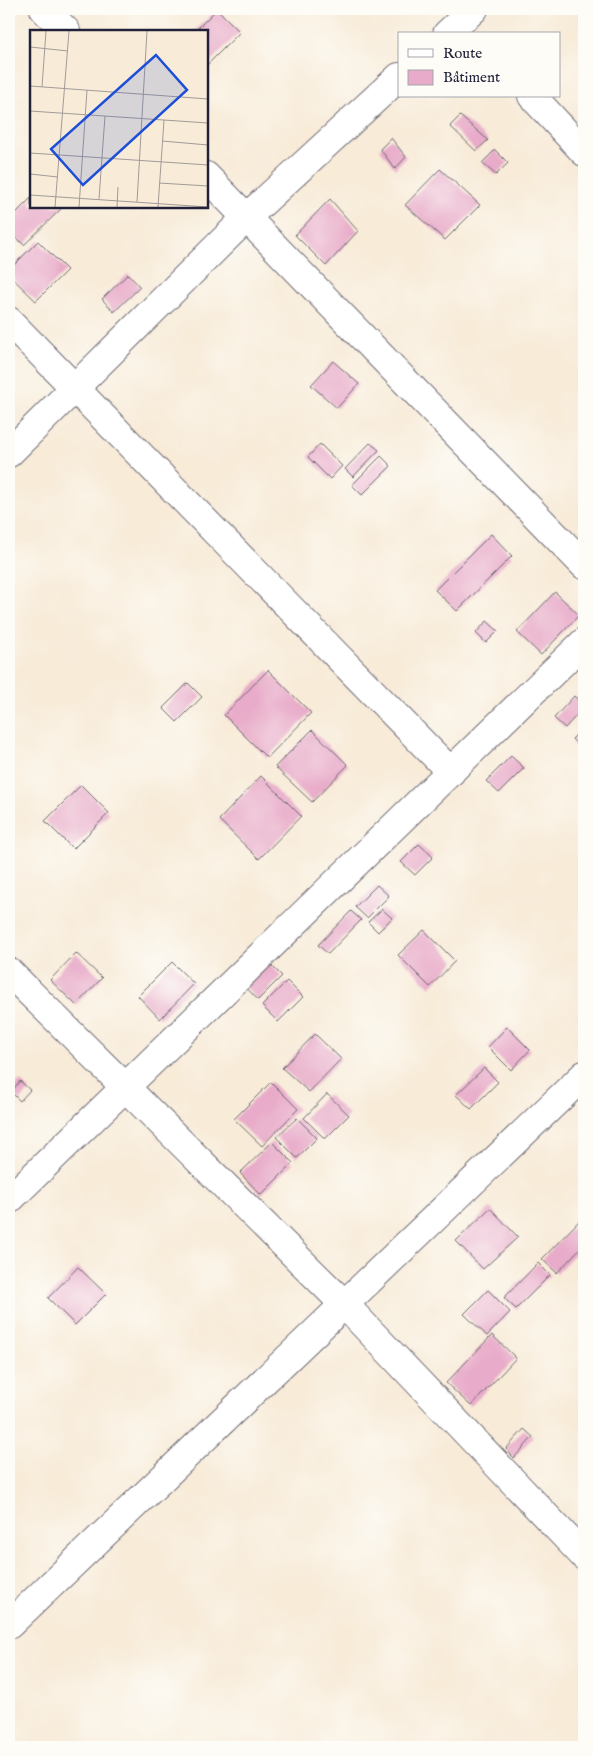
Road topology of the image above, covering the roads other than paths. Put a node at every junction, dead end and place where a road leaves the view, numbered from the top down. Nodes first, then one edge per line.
1 (44, 9) edge
2 (65, 30) edge
3 (398, 79) edge
4 (534, 98) edge
5 (584, 152) edge
6 (208, 178) edge
7 (247, 218) junction
8 (9, 321) edge
9 (75, 388) junction
10 (9, 453) edge
11 (584, 565) edge
12 (584, 642) edge
13 (450, 772) junction
14 (9, 972) edge
15 (584, 1075) edge
16 (125, 1087) junction
17 (9, 1200) edge
18 (344, 1304) junction
19 (584, 1556) edge
20 (9, 1624) edge

1 - 2 street
3 - 7 street
4 - 5 street
6 - 7 street
7 - 9 street
7 - 11 street
8 - 9 street
9 - 10 street
9 - 13 street
12 - 13 street
13 - 16 street
14 - 16 street
15 - 18 street
16 - 17 street
16 - 18 street
18 - 19 street
18 - 20 street

